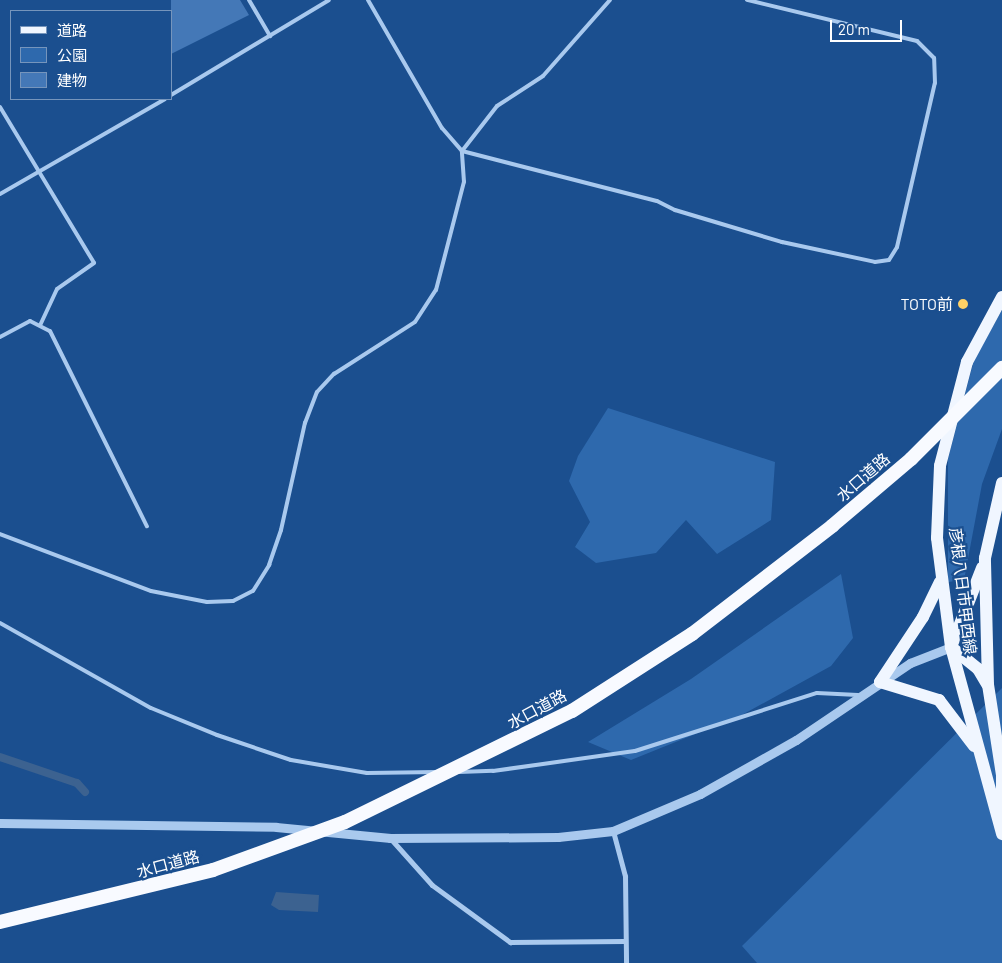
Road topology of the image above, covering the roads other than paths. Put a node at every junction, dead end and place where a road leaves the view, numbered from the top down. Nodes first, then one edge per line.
1 (250, 0) edge
2 (329, 0) edge
3 (368, 0) edge
4 (610, 0) edge
5 (746, 0) edge
6 (270, 36) junction
7 (172, 94) edge
8 (163, 100) edge
9 (0, 107) edge
10 (462, 151) junction
11 (38, 171) junction
12 (0, 194) edge
13 (1002, 297) edge
14 (40, 325) junction
15 (0, 338) edge
16 (1002, 368) edge
17 (1002, 483) edge
18 (147, 526) dead end
19 (0, 534) edge
20 (985, 558) junction
21 (942, 576) junction
22 (0, 623) edge
23 (951, 647) junction
24 (880, 682) junction
25 (988, 685) junction
26 (858, 695) junction
27 (979, 754) junction
28 (0, 824) edge
29 (613, 831) junction
30 (390, 838) junction
31 (0, 922) edge
32 (625, 941) junction
33 (626, 963) edge

1 - 6 lane
2 - 6 lane
3 - 10 lane
4 - 10 lane
5 - 10 lane
6 - 7 lane
8 - 11 lane
9 - 11 lane
10 - 19 lane
11 - 12 lane
11 - 14 lane
13 - 21 main road, 彦根八日市甲西線
14 - 15 lane
14 - 18 lane
16 - 31 highway, 水口道路, bridge
17 - 20 main road, 彦根八日市甲西線
20 - 23 main road
20 - 25 main road, 彦根八日市甲西線
21 - 23 main road, 彦根八日市甲西線
21 - 24 main road
22 - 26 lane
23 - 24 street
23 - 25 main road
23 - 27 main road, 彦根八日市甲西線
24 - 26 street
24 - 27 main road
25 - 27 main road, 彦根八日市甲西線
26 - 29 street
28 - 30 street
29 - 30 street
29 - 32 street
30 - 32 street
32 - 33 street

